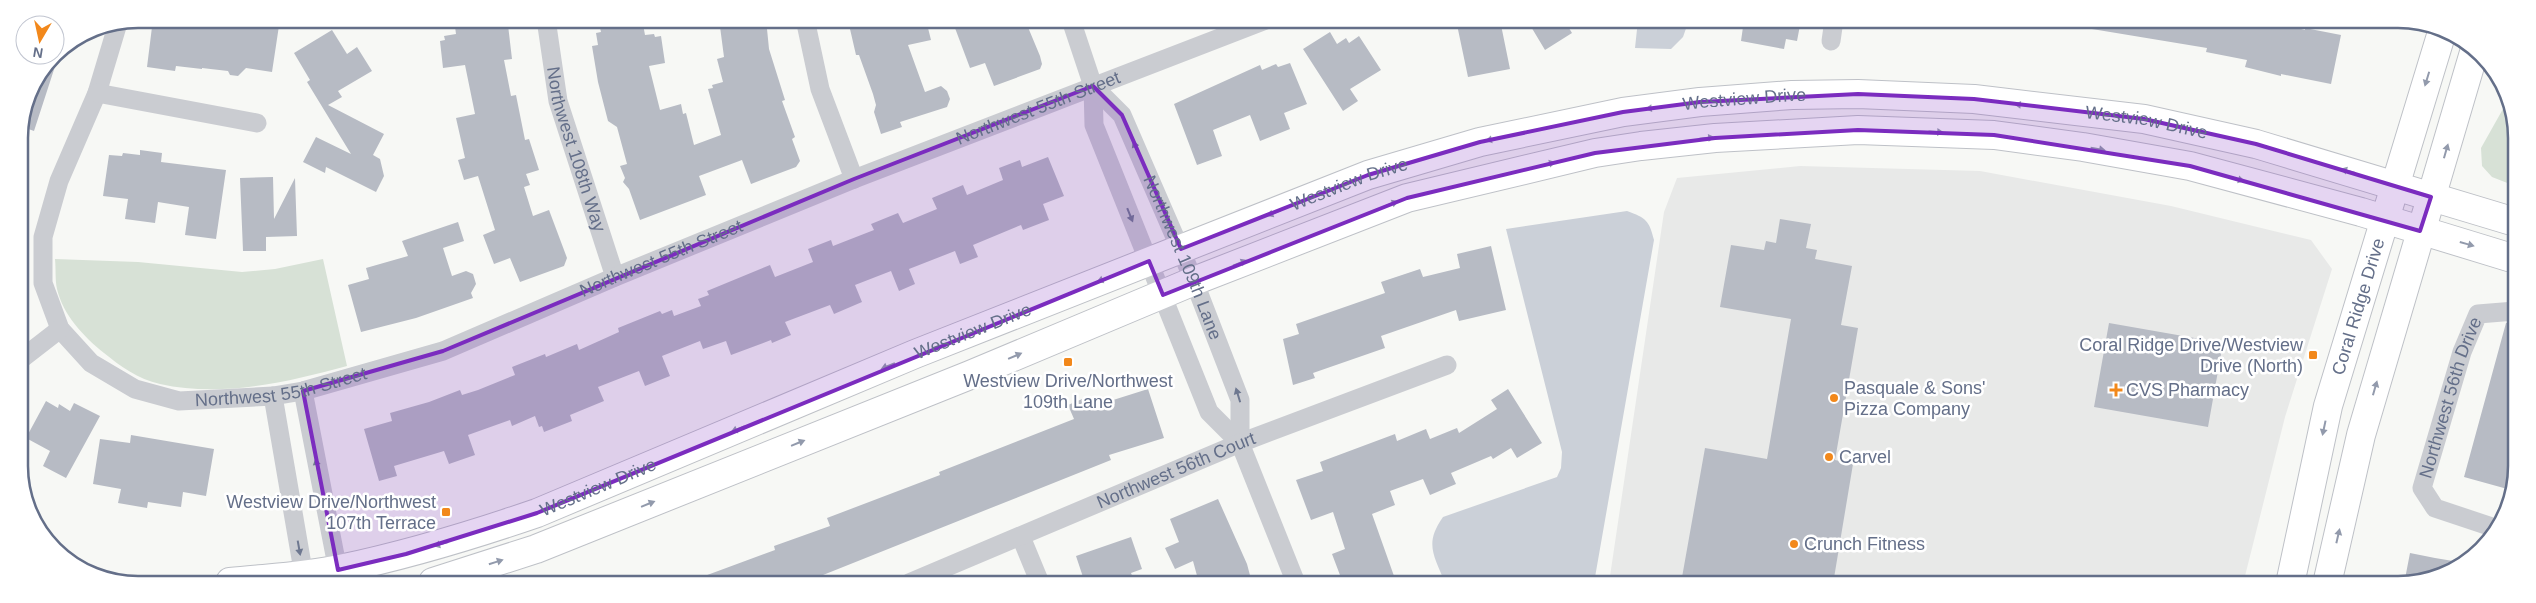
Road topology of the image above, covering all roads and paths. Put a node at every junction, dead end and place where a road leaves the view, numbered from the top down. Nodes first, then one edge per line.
1 (547, 28) edge
2 (807, 28) edge
3 (1073, 28) edge
4 (1245, 28) edge
5 (1832, 28) edge
6 (116, 30) edge
7 (2441, 36) edge
8 (1830, 41) dead end
9 (2473, 57) edge
10 (1093, 86) junction
11 (97, 93) junction
12 (258, 123) dead end
13 (854, 179) junction
14 (2395, 186) junction
15 (2430, 197) junction
16 (2385, 220) junction
17 (2508, 220) edge
18 (2420, 231) junction
19 (1181, 250) junction
20 (2508, 257) edge
21 (1149, 261) junction
22 (615, 276) junction
23 (1194, 281) junction
24 (1163, 295) junction
25 (2508, 312) edge
26 (60, 329) junction
27 (28, 354) edge
28 (1447, 365) dead end
29 (303, 392) junction
30 (272, 396) junction
31 (1240, 443) junction
32 (2490, 526) edge
33 (1021, 537) junction
34 (1293, 575) edge
35 (2292, 575) edge
36 (2330, 575) edge
37 (304, 576) edge
38 (339, 576) edge
39 (452, 576) edge
40 (927, 576) edge
41 (1037, 576) edge

1 - 22 street, Northwest 108th Way
2 - 13 street
3 - 10 street, Northwest 109th Lane
4 - 10 street, Northwest 55th Street
5 - 8 street
6 - 11 street
7 -> 14 street, Coral Ridge Drive
15 -> 9 street, Coral Ridge Drive
10 - 13 street, Northwest 55th Street
19 -> 10 street, Northwest 109th Lane
10 -> 21 street, Northwest 109th Lane
11 - 12 street
11 - 26 street
13 - 22 street, Northwest 55th Street
14 - 15 street, Westview Drive
14 - 16 street, Coral Ridge Drive
14 -> 19 street, Westview Drive
15 - 17 street, Westview Drive
15 - 18 street, Coral Ridge Drive
16 - 18 street, Westview Drive
23 -> 16 street, Westview Drive
16 -> 35 street, Coral Ridge Drive
18 -> 20 street, Westview Drive
36 -> 18 street, Coral Ridge Drive
19 - 21 street, Westview Drive
19 - 23 street, Northwest 109th Lane
21 - 24 street, Northwest 109th Lane
21 -> 38 street, Westview Drive
22 - 29 street, Northwest 55th Street
23 - 24 street, Westview Drive
31 -> 23 street, Northwest 109th Lane
24 - 31 street, Northwest 109th Lane
39 -> 24 street, Westview Drive
25 - 32 street, Northwest 56th Drive
26 - 27 street
26 - 30 street, Northwest 55th Street
28 - 31 street, Northwest 56th Court
29 - 30 street, Northwest 55th Street
38 -> 29 street
30 -> 37 street
31 - 33 street, Northwest 56th Court
31 - 34 street, Northwest 109th Lane
33 - 40 street, Northwest 56th Court
33 - 41 street

